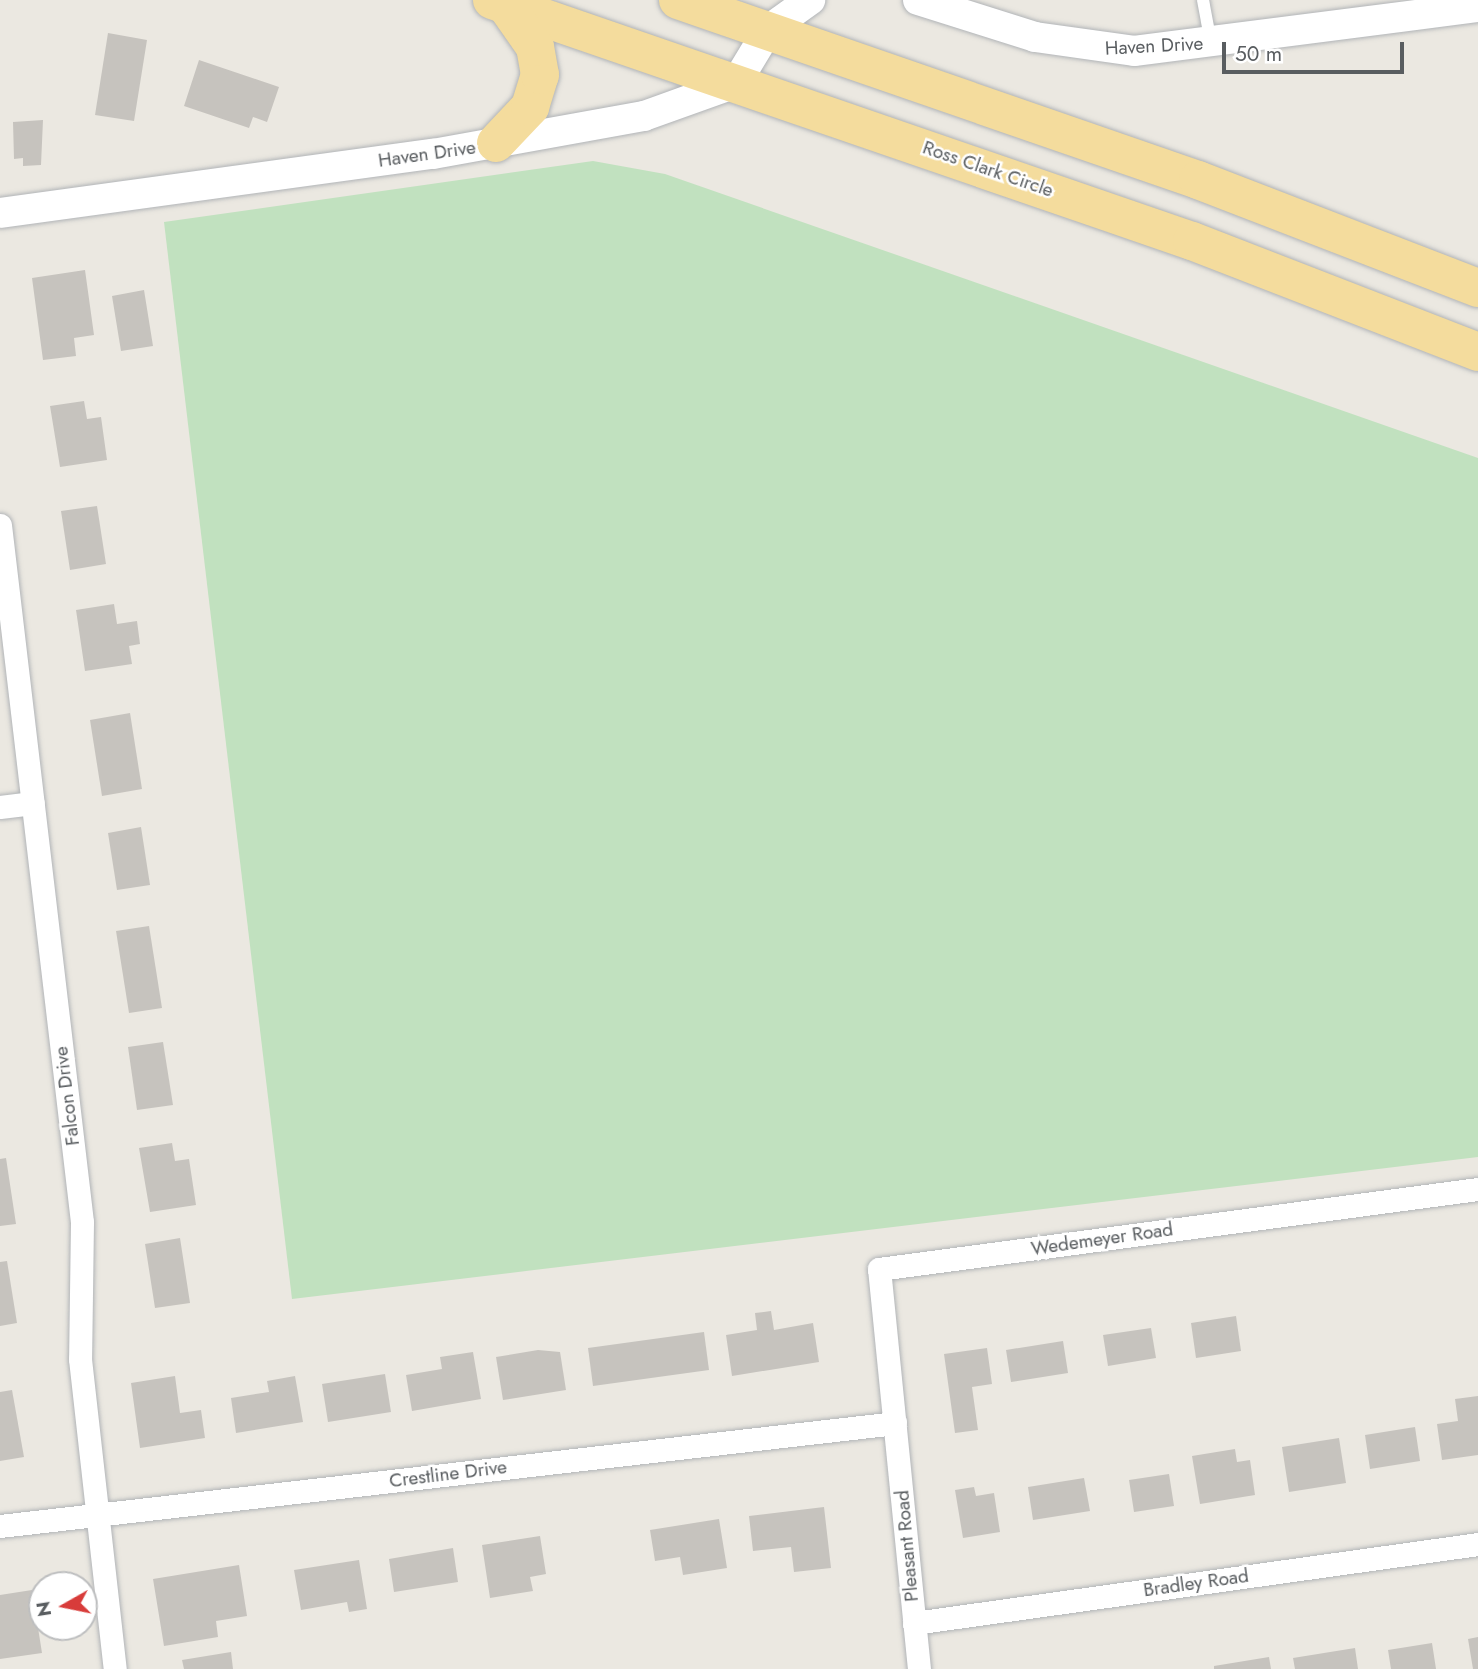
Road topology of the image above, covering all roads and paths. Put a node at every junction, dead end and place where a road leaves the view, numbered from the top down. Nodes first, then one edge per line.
1 (678, 0) edge
2 (810, 0) edge
3 (918, 0) edge
4 (1203, 0) edge
5 (498, 2) edge
6 (1478, 7) edge
7 (768, 30) junction
8 (1211, 43) junction
9 (736, 83) junction
10 (496, 143) junction
11 (0, 214) edge
12 (1478, 288) edge
13 (1478, 352) edge
14 (0, 525) edge
15 (33, 803) junction
16 (0, 807) edge
17 (1478, 1189) edge
18 (895, 1423) junction
19 (100, 1515) junction
20 (0, 1526) edge
21 (1478, 1544) edge
22 (914, 1623) junction
23 (116, 1669) edge
24 (919, 1669) edge

1 - 7 highway
2 - 7 street
3 - 8 street, Haven Drive
4 - 8 lane
5 - 9 highway, Ross Clark Circle
5 - 10 highway
6 - 8 street, Haven Drive
7 - 9 street
7 - 12 highway
9 - 10 street, Haven Drive
9 - 13 highway, Ross Clark Circle
10 - 11 street, Haven Drive
14 - 15 street, Falcon Drive
15 - 16 street
15 - 19 street, Falcon Drive
17 - 18 street, Wedemeyer Road
18 - 19 street, Crestline Drive
18 - 22 street, Pleasant Road
19 - 20 street, Crestline Drive
19 - 23 street, Falcon Drive
21 - 22 street, Bradley Road
22 - 24 street, Pleasant Road

